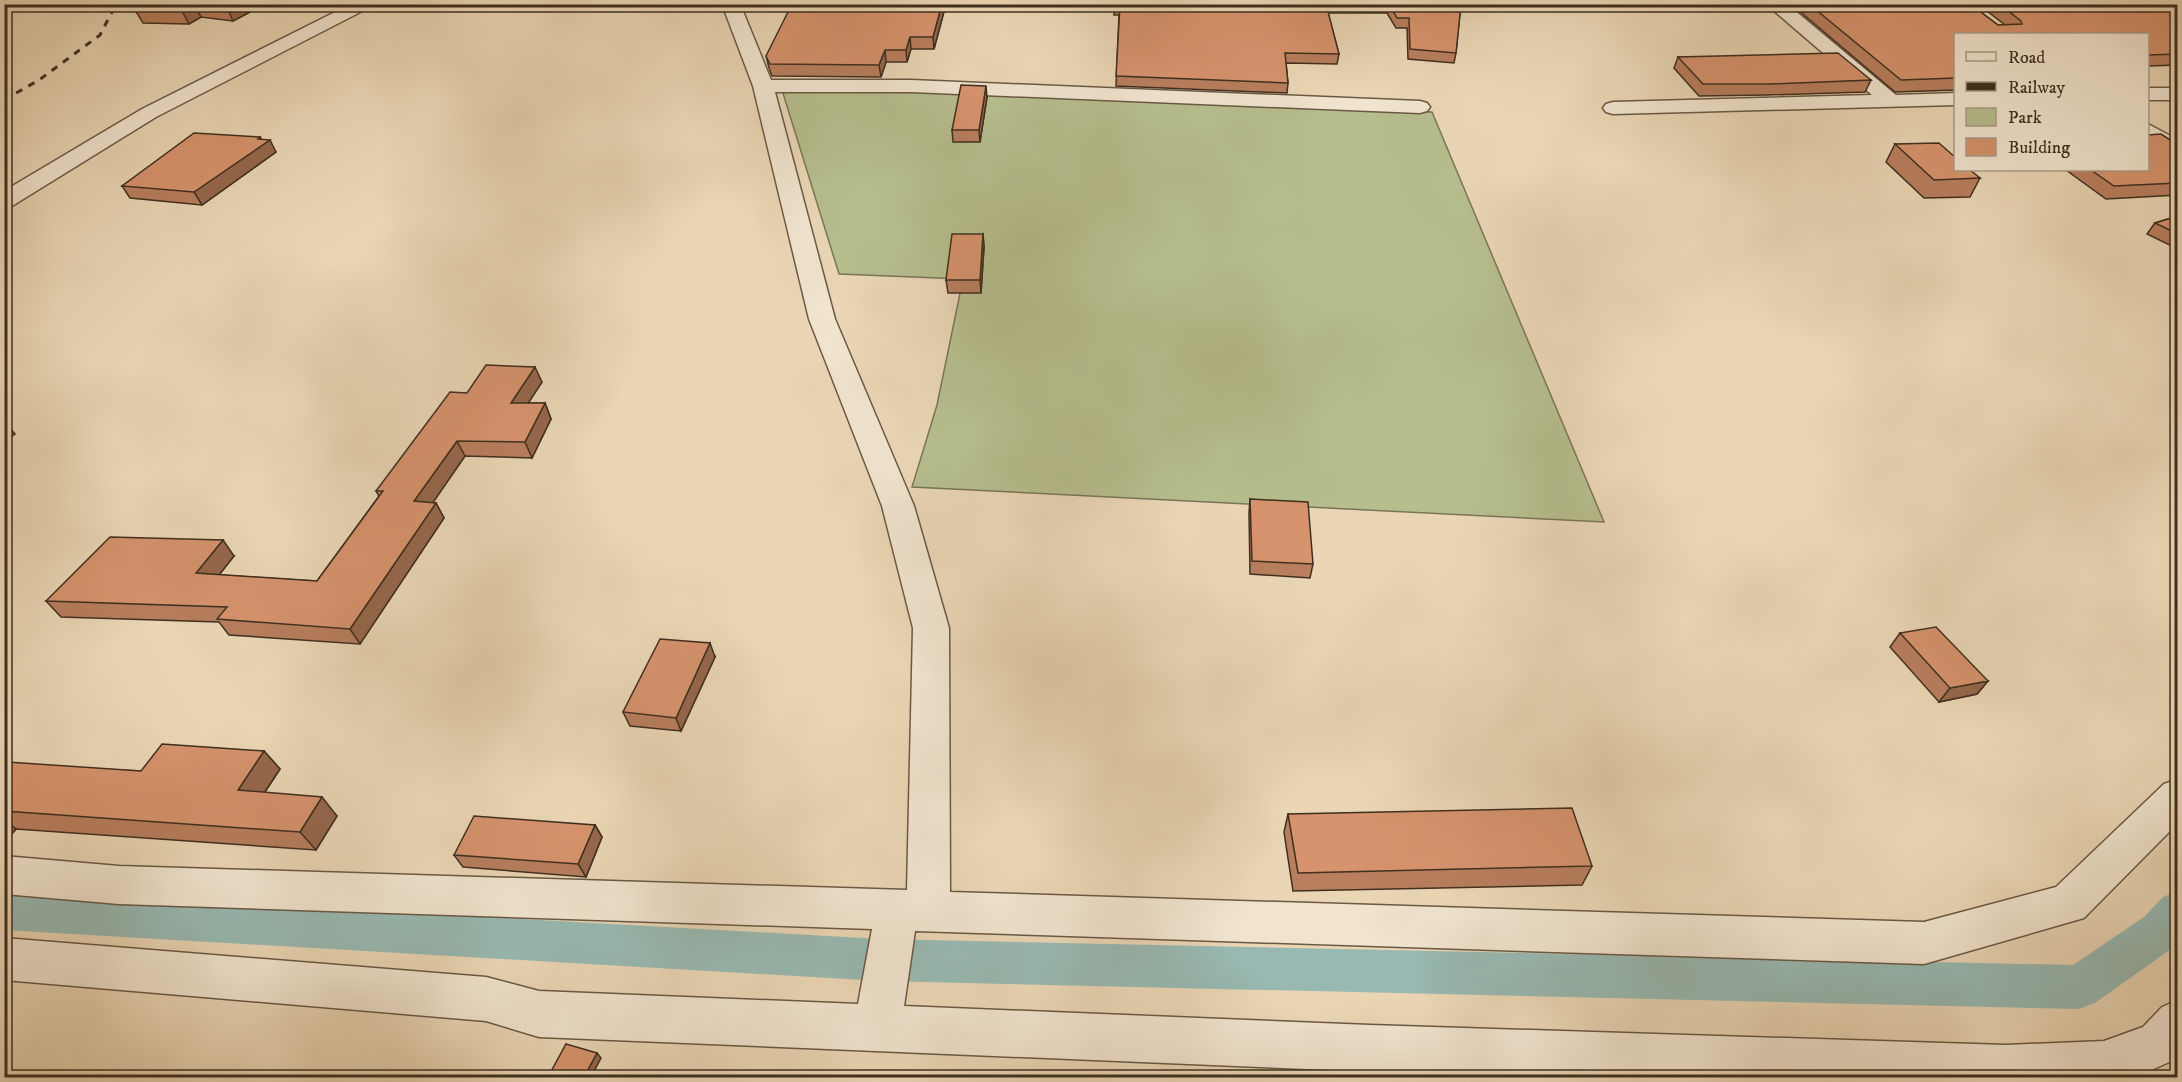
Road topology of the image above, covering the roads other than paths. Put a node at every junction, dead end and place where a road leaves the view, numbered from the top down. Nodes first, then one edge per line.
1 (367, 4) edge
2 (731, 4) edge
3 (1776, 4) edge
4 (763, 86) junction
5 (2149, 94) edge
6 (2178, 94) edge
7 (1954, 99) edge
8 (1891, 101) junction
9 (1420, 107) dead end
10 (1613, 108) dead end
11 (2149, 131) edge
12 (2178, 150) edge
13 (4, 201) edge
14 (2178, 796) edge
15 (4, 875) edge
16 (912, 910) junction
17 (4, 959) edge
18 (2178, 1023) edge
19 (877, 1027) junction

1 - 13 street
2 - 4 street
3 - 8 street
4 - 9 street
4 - 16 street
5 - 6 street
7 - 8 street
8 - 10 street
11 - 12 street
14 - 16 street
15 - 16 street
16 - 19 street
17 - 19 street
18 - 19 street

